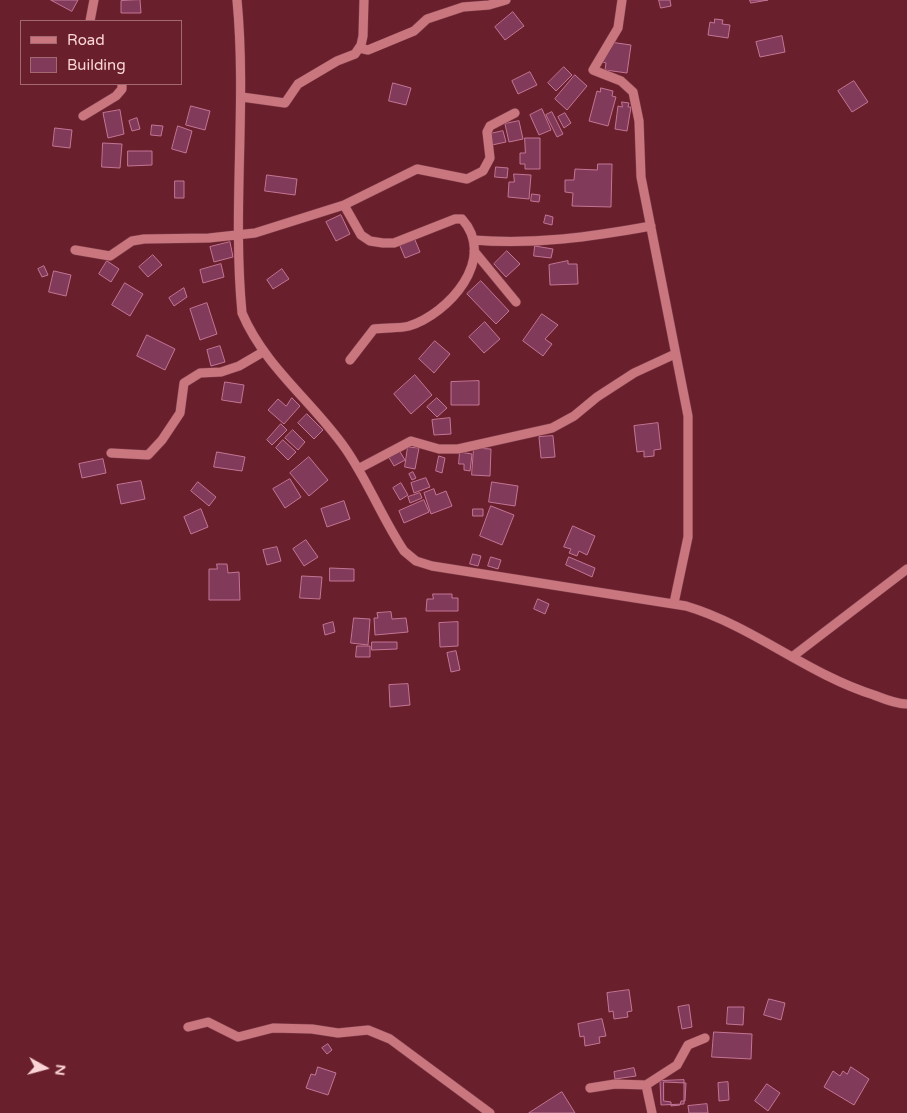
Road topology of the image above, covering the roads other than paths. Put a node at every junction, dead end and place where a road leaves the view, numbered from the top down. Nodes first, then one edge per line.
1 (94, 0) edge
2 (237, 0) edge
3 (364, 0) edge
4 (506, 0) edge
5 (622, 0) edge
6 (90, 20) edge
7 (359, 48) junction
8 (122, 85) edge
9 (242, 97) junction
10 (515, 113) dead end
11 (83, 116) dead end
12 (344, 205) junction
13 (651, 226) junction
14 (240, 235) junction
15 (472, 240) junction
16 (75, 250) dead end
17 (474, 251) junction
18 (516, 302) dead end
19 (263, 352) junction
20 (675, 354) junction
21 (350, 360) dead end
22 (111, 453) dead end
23 (358, 469) junction
24 (907, 569) edge
25 (674, 604) junction
26 (792, 657) junction
27 (907, 704) edge
28 (188, 1027) dead end
29 (705, 1038) dead end
30 (646, 1085) junction
31 (590, 1088) dead end
32 (490, 1113) edge
33 (652, 1113) edge

1 - 6 street
2 - 9 street
3 - 7 street
4 - 7 street
5 - 13 street
7 - 9 street
8 - 11 street
9 - 14 street
10 - 12 street
12 - 14 street
12 - 15 street
13 - 15 street
13 - 20 street
14 - 16 street
14 - 19 street
15 - 17 street
17 - 18 street
17 - 21 street
19 - 22 street
19 - 23 street
20 - 23 street
20 - 25 street
23 - 25 street
24 - 26 street
25 - 26 street
26 - 27 street
28 - 32 street
29 - 30 street
30 - 31 street
30 - 33 street

